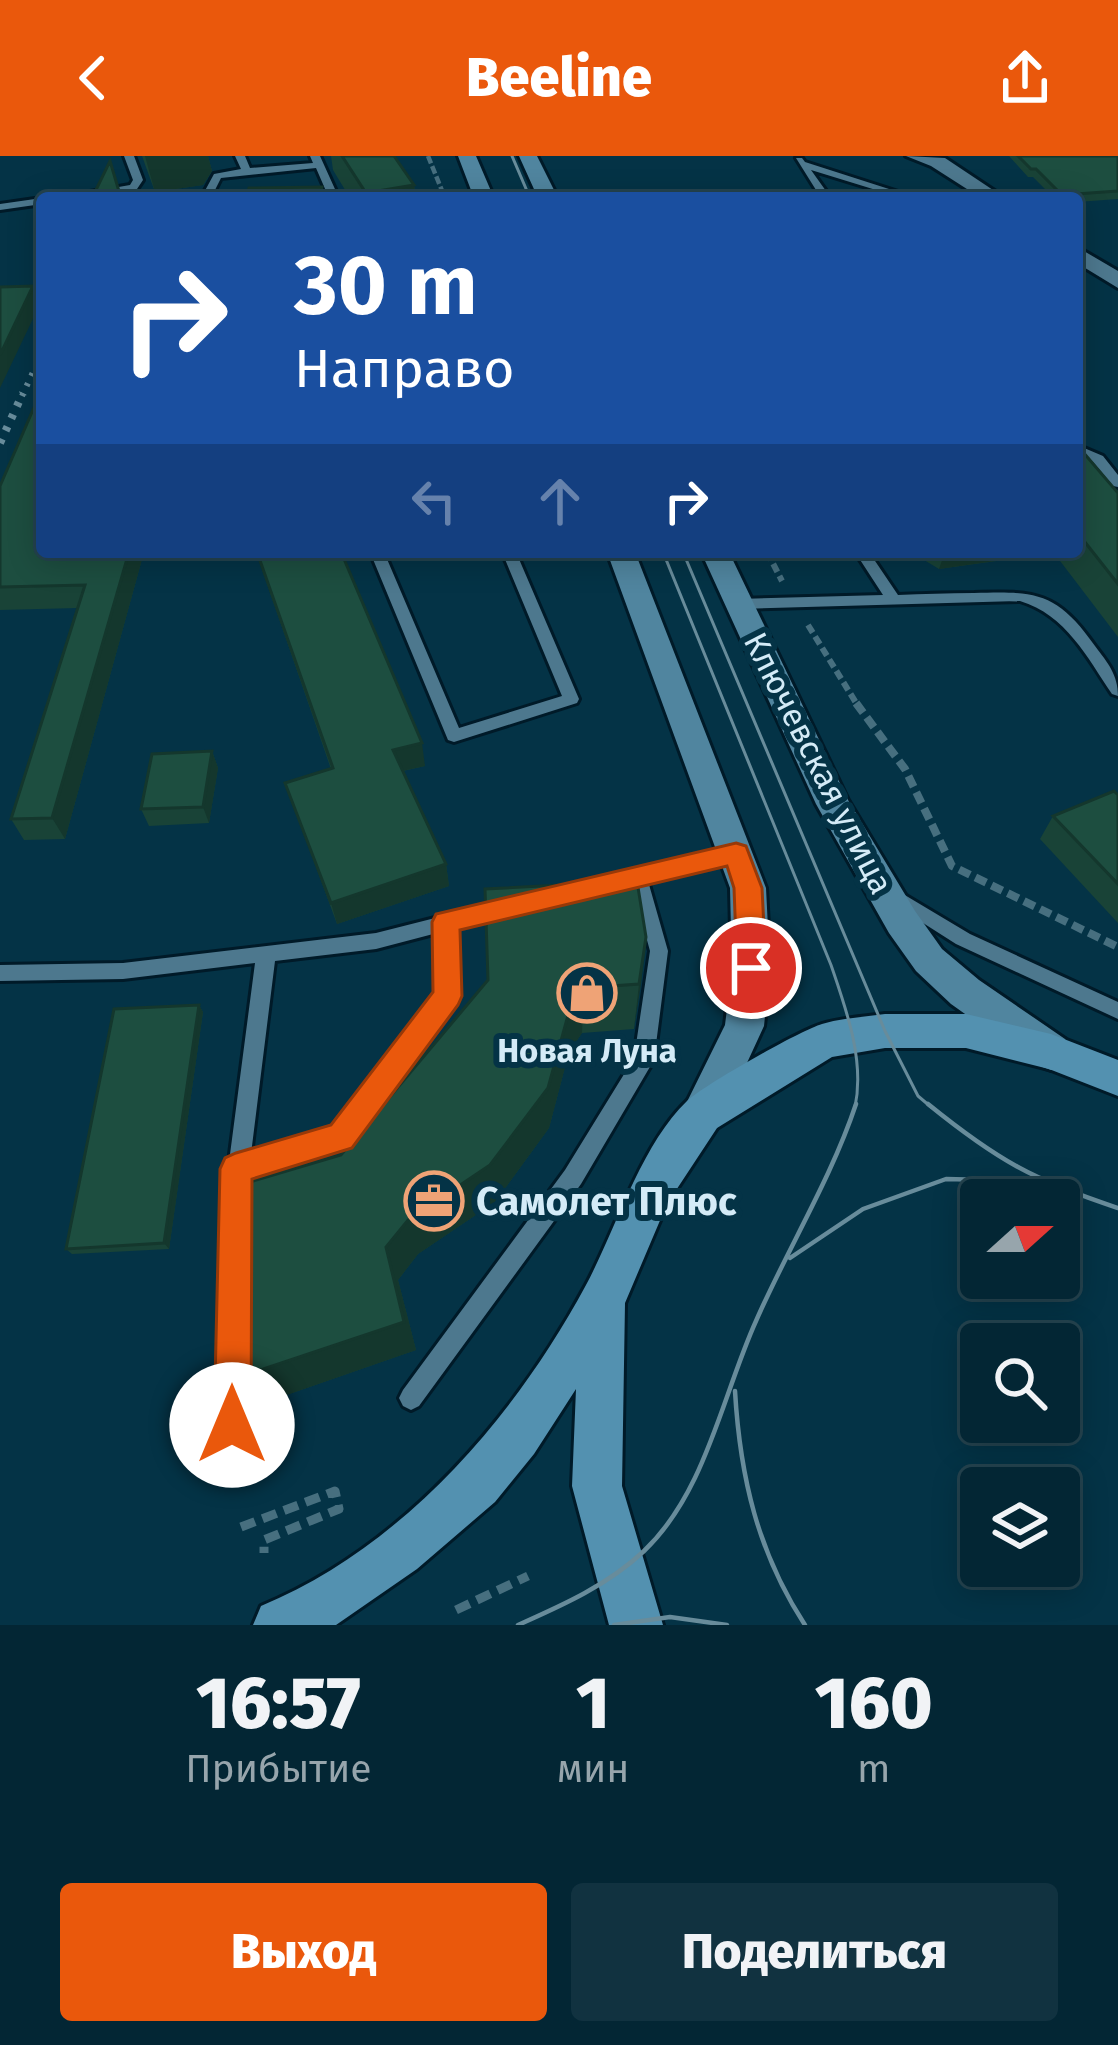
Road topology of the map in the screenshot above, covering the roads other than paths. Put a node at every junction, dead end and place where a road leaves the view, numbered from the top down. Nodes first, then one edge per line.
1 (129, 156) edge
2 (240, 156) edge
3 (467, 156) edge
4 (528, 156) edge
5 (915, 156) edge
6 (799, 160) edge
7 (317, 161) edge
8 (248, 171) junction
9 (136, 192) edge
10 (209, 192) edge
11 (331, 192) edge
12 (482, 192) edge
13 (545, 192) edge
14 (822, 192) edge
15 (893, 192) edge
16 (986, 192) edge
17 (36, 202) edge
18 (0, 207) edge
19 (1083, 257) edge
20 (1118, 281) edge
21 (1083, 452) edge
22 (1118, 483) edge
23 (380, 558) edge
24 (512, 558) edge
25 (623, 558) edge
26 (718, 558) edge
27 (866, 558) edge
28 (894, 600) junction
29 (739, 604) junction
30 (1118, 690) edge
31 (736, 854) junction
32 (638, 876) junction
33 (882, 888) junction
34 (575, 891) edge
35 (533, 901) edge
36 (446, 922) junction
37 (266, 954) junction
38 (0, 973) edge
39 (1118, 1011) edge
40 (1051, 1052) junction
41 (1118, 1078) edge
42 (702, 1114) junction
43 (236, 1169) junction
44 (602, 1302) junction
45 (411, 1398) dead end
46 (232, 1425) dead end
47 (280, 1625) edge
48 (636, 1625) edge

1 - 9 lane
2 - 8 lane
3 - 12 main road
4 - 13 main road
5 - 16 street
6 - 14 lane
6 - 15 lane
7 - 8 lane
7 - 11 lane
8 - 10 lane
17 - 18 lane
19 - 20 street
21 - 22 lane
23 - 24 lane
25 - 31 main road
26 - 29 main road, Ключевская улица
27 - 28 lane
28 - 29 lane
28 - 30 lane
29 - 33 main road, Ключевская улица
31 - 32 lane
31 - 42 main road
32 - 34 lane
32 - 45 lane
33 - 39 lane
33 - 40 main road, Ключевская улица
35 - 36 lane
36 - 37 lane
36 - 43 lane
37 - 38 lane
37 - 43 lane
40 - 41 main road
40 - 42 main road
42 - 44 main road
43 - 46 lane
44 - 47 main road
44 - 48 main road

